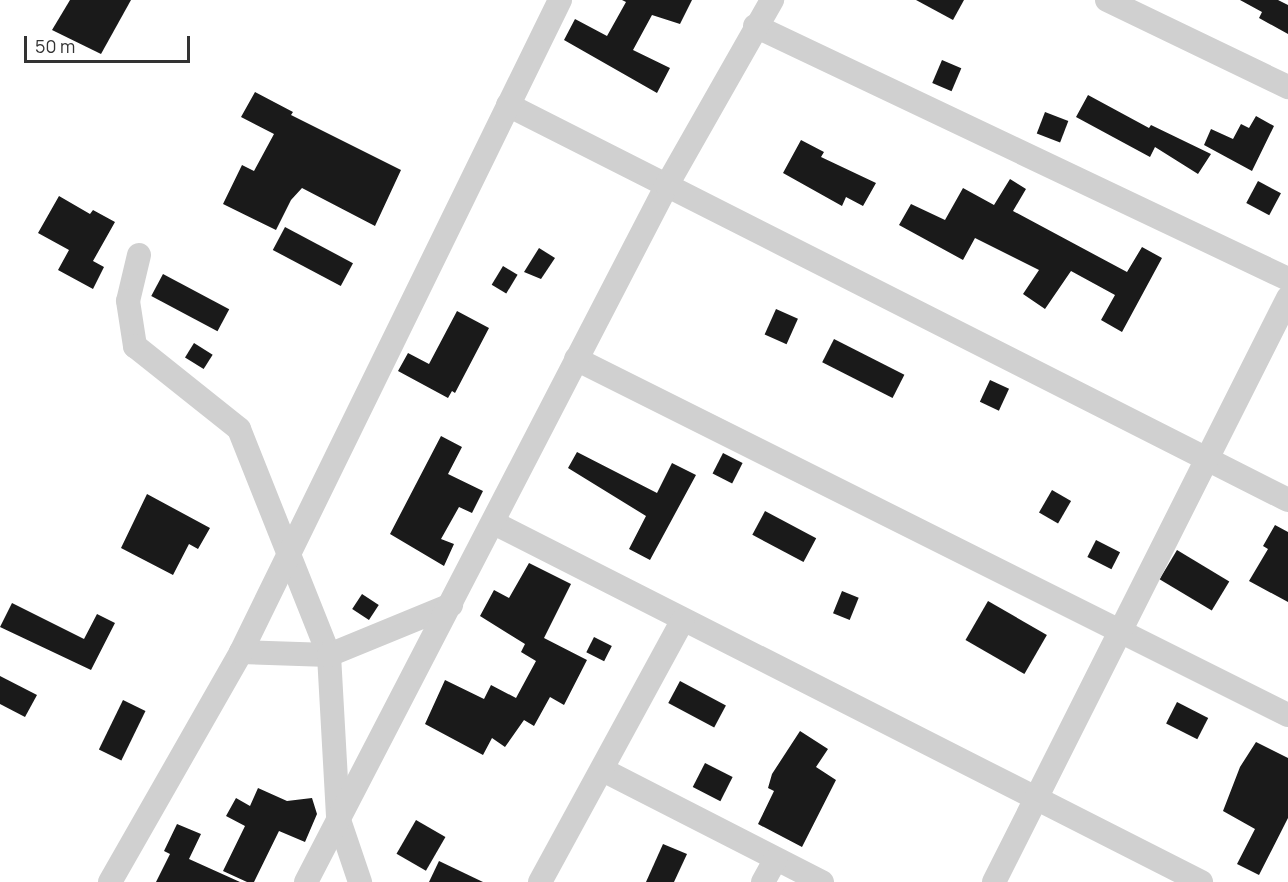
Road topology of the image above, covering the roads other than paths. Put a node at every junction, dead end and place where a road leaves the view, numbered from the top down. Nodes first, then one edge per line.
1 (560, 0) edge
2 (772, 0) edge
3 (1107, 0) edge
4 (755, 26) junction
5 (1288, 87) edge
6 (508, 105) junction
7 (667, 185) junction
8 (139, 255) dead end
9 (1288, 279) edge
10 (1288, 298) edge
11 (576, 359) junction
12 (1207, 459) junction
13 (1288, 500) edge
14 (494, 523) junction
15 (288, 556) junction
16 (451, 605) junction
17 (683, 620) junction
18 (1120, 631) junction
19 (241, 652) junction
20 (329, 654) junction
21 (1288, 715) edge
22 (603, 770) junction
23 (1036, 799) junction
24 (338, 817) junction
25 (775, 860) junction
26 (110, 882) edge
27 (306, 882) edge
28 (360, 882) edge
29 (540, 882) edge
30 (763, 882) edge
31 (822, 882) edge
32 (994, 882) edge
33 (1201, 882) edge

1 - 6 street
2 - 4 street
3 - 5 street
4 - 7 street
4 - 9 street
6 - 7 street
6 - 15 street
7 - 11 street
7 - 12 street
8 - 15 street
10 - 12 street
11 - 14 street
11 - 18 street
12 - 13 street
12 - 18 street
14 - 16 street
14 - 17 street
15 - 19 street
15 - 20 street
16 - 20 street
16 - 24 street
17 - 22 street
17 - 23 street
18 - 21 street
18 - 23 street
19 - 20 street
19 - 26 street
20 - 24 street
22 - 25 street
22 - 29 street
23 - 32 street
23 - 33 street
24 - 27 street
24 - 28 street
25 - 30 street
25 - 31 street

